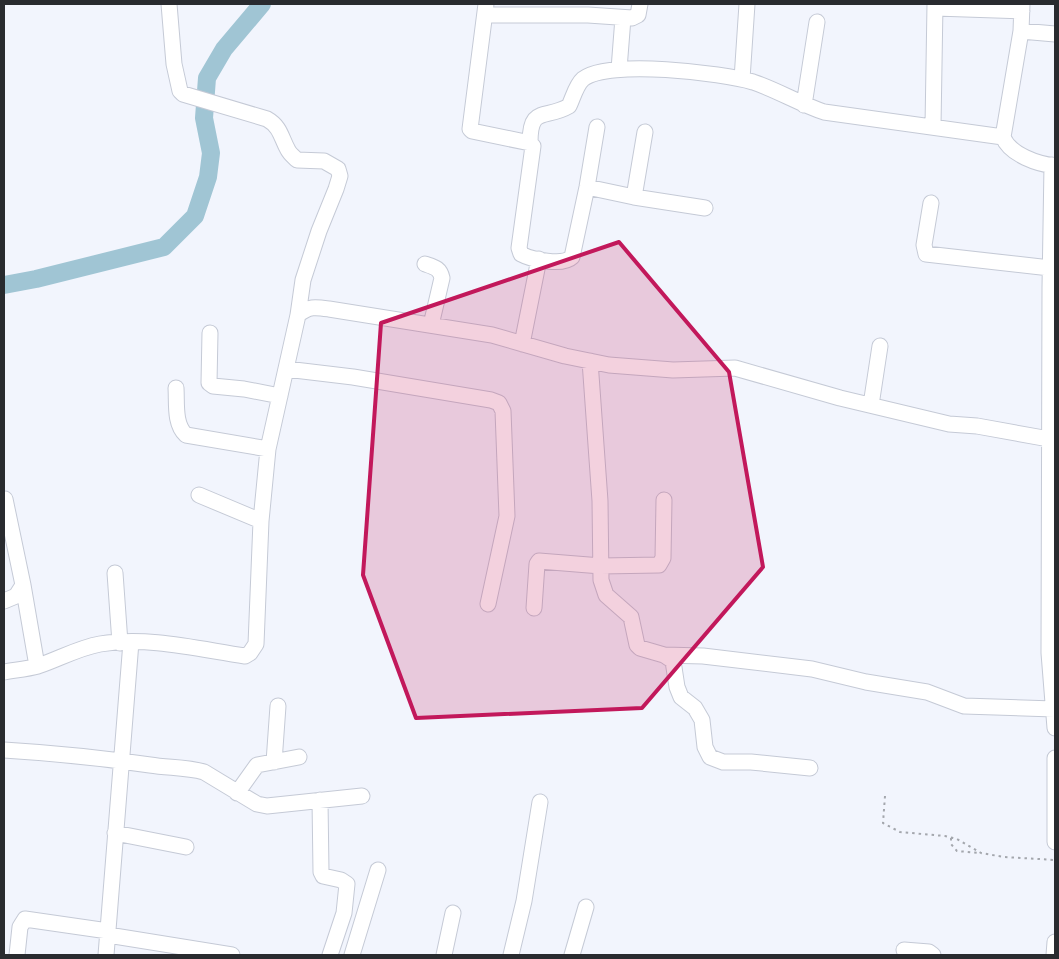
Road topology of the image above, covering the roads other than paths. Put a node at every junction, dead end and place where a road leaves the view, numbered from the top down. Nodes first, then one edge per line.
1 (169, 4) edge
2 (640, 4) edge
3 (747, 4) edge
4 (935, 6) edge
5 (1022, 8) edge
6 (485, 9) edge
7 (588, 10) edge
8 (623, 18) junction
9 (817, 22) dead end
10 (1021, 31) junction
11 (1055, 34) edge
12 (619, 69) junction
13 (742, 80) junction
14 (804, 105) junction
15 (934, 126) junction
16 (597, 127) dead end
17 (645, 132) dead end
18 (1003, 137) junction
19 (530, 143) junction
20 (1053, 165) edge
21 (587, 187) junction
22 (634, 197) junction
23 (931, 203) dead end
24 (705, 208) dead end
25 (539, 259) junction
26 (425, 264) dead end
27 (1050, 268) junction
28 (298, 315) junction
29 (432, 325) junction
30 (210, 333) dead end
31 (522, 344) junction
32 (880, 346) dead end
33 (590, 361) junction
34 (286, 368) junction
35 (176, 388) dead end
36 (1053, 391) edge
37 (280, 396) junction
38 (870, 405) junction
39 (1049, 439) junction
40 (268, 449) junction
41 (1052, 471) edge
42 (199, 496) dead end
43 (5, 498) edge
44 (664, 500) dead end
45 (261, 521) junction
46 (601, 566) junction
47 (1052, 568) edge
48 (115, 573) dead end
49 (23, 585) junction
50 (4, 601) edge
51 (488, 604) dead end
52 (534, 608) dead end
53 (126, 642) junction
54 (664, 655) junction
55 (37, 666) junction
56 (4, 672) edge
57 (1054, 687) edge
58 (278, 706) dead end
59 (1054, 709) edge
60 (1055, 728) edge
61 (4, 750) edge
62 (299, 756) dead end
63 (1055, 758) edge
64 (121, 760) junction
65 (274, 762) junction
66 (810, 768) dead end
67 (237, 793) junction
68 (362, 796) dead end
69 (320, 800) junction
70 (540, 802) dead end
71 (115, 833) junction
72 (1055, 842) edge
73 (186, 847) dead end
74 (378, 870) dead end
75 (586, 906) dead end
76 (453, 913) dead end
77 (108, 933) junction
78 (1055, 942) edge
79 (904, 950) dead end
80 (17, 955) edge
81 (106, 955) edge
82 (232, 955) edge
83 (330, 955) edge
84 (352, 955) edge
85 (444, 955) edge
86 (512, 955) edge
87 (572, 955) edge
88 (933, 955) edge
89 (1054, 955) edge

1 - 28 street
2 - 8 street
3 - 13 street
4 - 5 street
4 - 15 street
5 - 10 street
6 - 7 street
6 - 19 street
7 - 8 street
8 - 12 street
9 - 14 street
10 - 11 street
10 - 18 street
12 - 13 street
12 - 19 street
13 - 14 street
14 - 15 street
15 - 18 street
16 - 21 street
17 - 22 street
18 - 20 street
19 - 25 street
20 - 27 street
21 - 22 street
21 - 25 street
22 - 24 street
23 - 27 street
25 - 31 street
26 - 29 street
27 - 36 street
28 - 29 street
28 - 34 street
29 - 31 street
30 - 37 street
31 - 33 street
32 - 38 street
33 - 38 street
33 - 46 street
34 - 37 street
34 - 51 street
35 - 40 street
36 - 39 street
37 - 40 street
38 - 39 street
39 - 41 street
40 - 45 street
41 - 47 street
42 - 45 street
43 - 49 street
44 - 46 street
45 - 53 street
46 - 52 street
46 - 54 street
47 - 57 street
48 - 53 street
49 - 50 street
49 - 55 street
53 - 55 street
53 - 64 street
54 - 59 street
54 - 66 street
55 - 56 street
57 - 59 street
58 - 65 street
59 - 60 street
61 - 64 street
62 - 65 street
63 - 72 street
64 - 67 street
64 - 71 street
65 - 67 street
67 - 69 street
68 - 69 street
69 - 83 street
70 - 86 street
71 - 73 street
71 - 77 street
74 - 84 street
75 - 87 street
76 - 85 street
77 - 80 street
77 - 81 street
77 - 82 street
78 - 89 street
79 - 88 street

